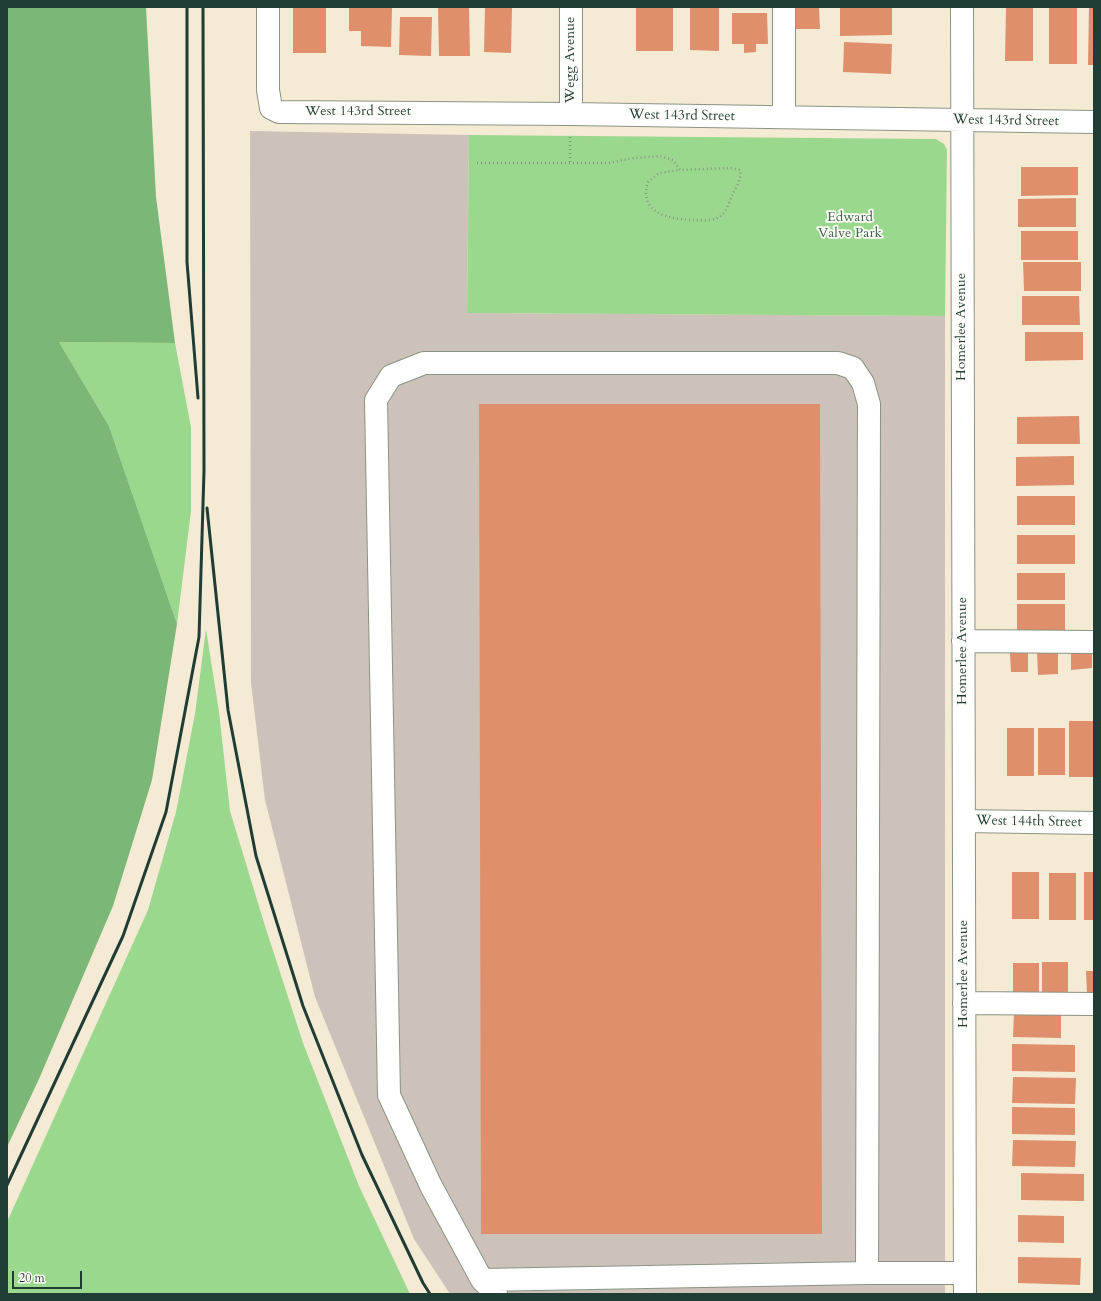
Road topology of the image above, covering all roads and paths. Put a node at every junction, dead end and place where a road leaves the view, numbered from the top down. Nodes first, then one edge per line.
1 (268, 7) edge
2 (571, 7) edge
3 (784, 7) edge
4 (962, 7) edge
5 (571, 114) junction
6 (784, 117) junction
7 (962, 120) junction
8 (1094, 122) edge
9 (477, 163) dead end
10 (680, 170) junction
11 (963, 640) junction
12 (1094, 642) edge
13 (964, 821) junction
14 (1094, 823) edge
15 (964, 1003) junction
16 (1094, 1004) edge
17 (867, 1272) junction
18 (965, 1272) junction
19 (489, 1287) edge
20 (965, 1294) edge

1 - 5 street, West 143rd Street
2 - 5 street, Wegg Avenue
3 - 6 street
4 - 7 street, Homerlee Avenue
5 - 6 street, West 143rd Street
6 - 7 street, West 143rd Street
7 - 8 street, West 143rd Street
7 - 11 street, Homerlee Avenue
9 - 10 path
10 - 10 path
11 - 12 street
11 - 13 street, Homerlee Avenue
13 - 14 street, West 144th Street
13 - 15 street, Homerlee Avenue
15 - 16 street
15 - 18 street, Homerlee Avenue
17 - 18 street
17 - 19 street
17 - 19 street
18 - 20 street, Homerlee Avenue

